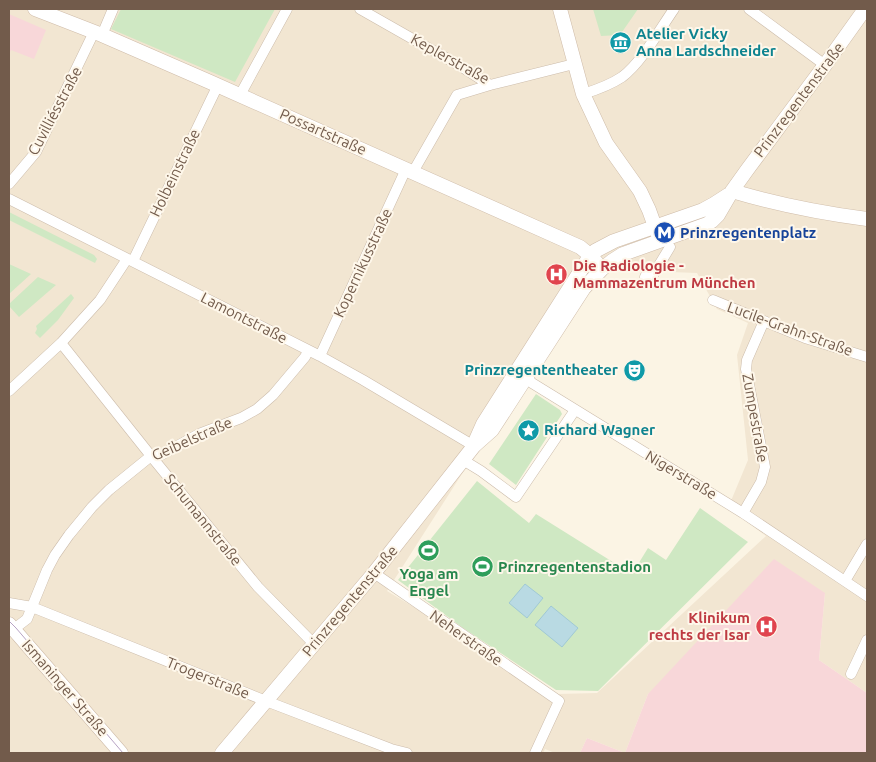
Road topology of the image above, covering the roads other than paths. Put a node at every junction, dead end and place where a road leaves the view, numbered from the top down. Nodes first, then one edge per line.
1 (35, 9) edge
2 (113, 9) edge
3 (287, 9) edge
4 (360, 9) edge
5 (560, 9) edge
6 (674, 9) edge
7 (749, 9) edge
8 (865, 9) edge
9 (98, 34) junction
10 (574, 64) junction
11 (825, 65) junction
12 (218, 85) junction
13 (490, 85) junction
14 (583, 94) junction
15 (240, 95) junction
16 (410, 170) junction
17 (9, 184) edge
18 (732, 191) junction
19 (9, 199) edge
20 (867, 219) edge
21 (655, 227) junction
22 (665, 244) junction
23 (591, 256) junction
24 (130, 260) junction
25 (602, 269) junction
26 (645, 277) dead end
27 (713, 300) dead end
28 (764, 321) junction
29 (62, 343) junction
30 (308, 350) junction
31 (320, 356) junction
32 (867, 357) edge
33 (522, 373) junction
34 (9, 391) edge
35 (575, 410) junction
36 (474, 446) junction
37 (151, 456) junction
38 (463, 460) junction
39 (743, 513) junction
40 (867, 544) edge
41 (374, 574) junction
42 (845, 581) junction
43 (867, 596) edge
44 (9, 603) edge
45 (32, 607) junction
46 (12, 627) edge
47 (867, 640) edge
48 (314, 644) junction
49 (851, 674) dead end
50 (266, 701) junction
51 (120, 753) edge
52 (222, 753) edge
53 (407, 753) edge
54 (535, 753) edge

1 - 9 main road, Possartstraße
2 - 9 street, Cuvilliésstraße
3 - 15 street
4 - 13 street, Keplerstraße
5 - 10 main road
6 - 14 street
7 - 11 street
8 - 11 main road, Prinzregentenstraße
9 - 12 main road, Possartstraße
9 - 17 street, Cuvilliésstraße
10 - 13 street, Keplerstraße
10 - 14 main road
11 - 18 main road, Prinzregentenstraße
12 - 15 main road, Possartstraße
12 - 24 street, Holbeinstraße
13 - 16 street, Kopernikusstraße
14 - 21 main road
15 - 16 main road, Possartstraße
16 - 23 main road, Possartstraße
16 - 31 street, Kopernikusstraße
18 - 20 main road
18 - 21 main road, Prinzregentenstraße
18 - 22 main road, Prinzregentenstraße
19 - 24 street, Lamontstraße
21 - 22 main road
21 - 23 main road, Prinzregentenstraße
22 - 25 main road, Prinzregentenstraße
22 - 26 street
23 - 25 main road, Possartstraße
23 - 33 main road, Prinzregentenstraße
24 - 29 street, Holbeinstraße
24 - 30 street, Lamontstraße
25 - 33 main road, Prinzregentenstraße
27 - 28 street, Lucile-Grahn-Straße
28 - 32 street, Lucile-Grahn-Straße
28 - 39 street, Zumpestraße
29 - 34 street, Holbeinstraße
29 - 37 street, Schumannstraße
30 - 31 street, Lamontstraße
30 - 37 street, Geibelstraße
31 - 36 street, Lamontstraße
33 - 35 street, Nigerstraße
33 - 36 main road, Prinzregentenstraße
35 - 38 street
35 - 39 street, Nigerstraße
36 - 38 main road, Prinzregentenstraße
37 - 45 street, Geibelstraße
37 - 48 street, Schumannstraße
38 - 41 main road, Prinzregentenstraße
39 - 42 street, Nigerstraße
40 - 42 street
41 - 48 main road, Prinzregentenstraße
41 - 54 street, Neherstraße
42 - 43 street, Nigerstraße
44 - 45 street, Trogerstraße
45 - 46 street, Geibelstraße
45 - 50 street, Trogerstraße
46 - 51 main road, Ismaninger Straße
47 - 49 street
48 - 50 main road, Prinzregentenstraße
50 - 52 main road, Prinzregentenstraße
50 - 53 street, Trogerstraße

